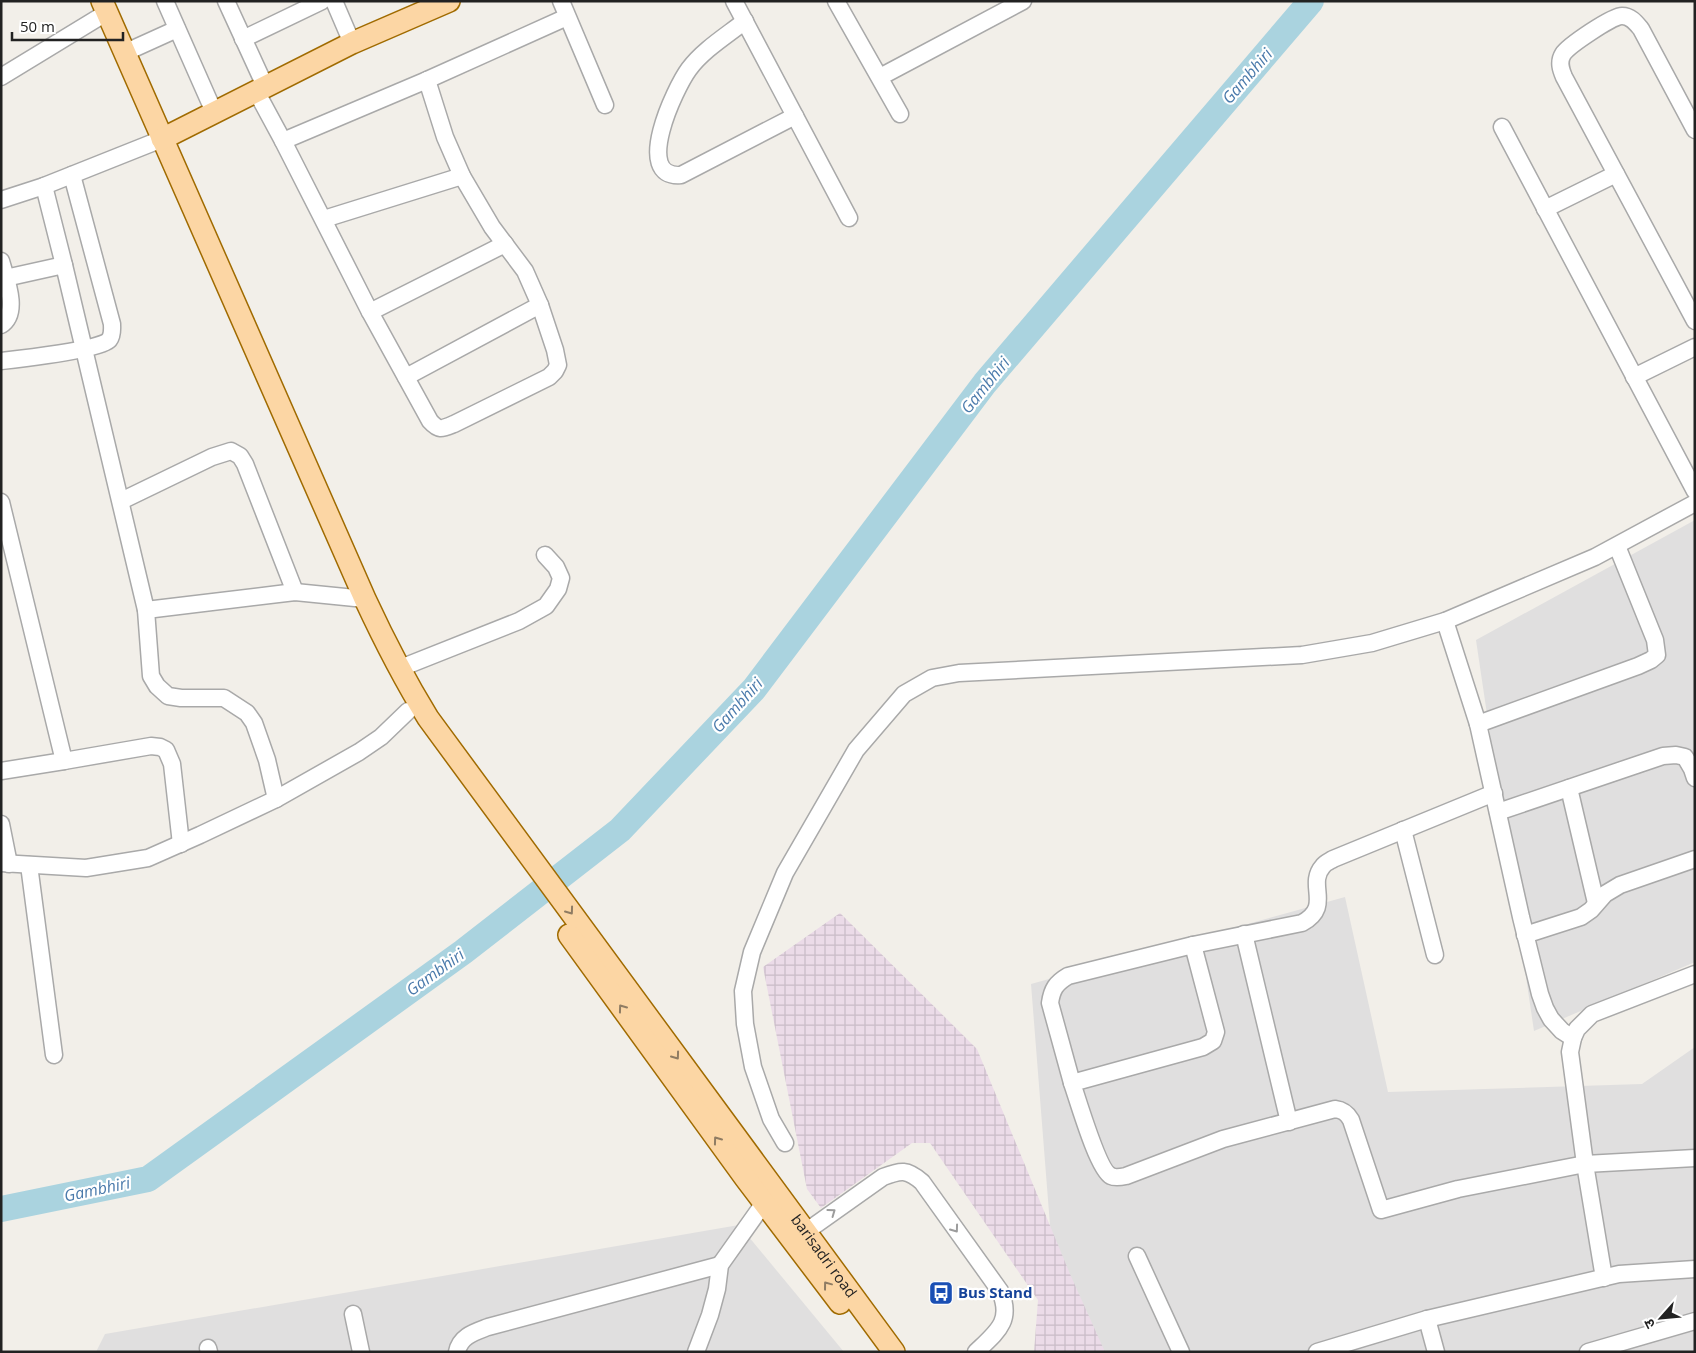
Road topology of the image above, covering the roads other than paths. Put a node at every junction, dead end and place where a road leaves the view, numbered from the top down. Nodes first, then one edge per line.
1 (164, 1) edge
2 (226, 1) edge
3 (322, 1) edge
4 (334, 1) edge
5 (449, 1) edge
6 (734, 1) edge
7 (836, 1) edge
8 (1023, 1) edge
9 (104, 7) edge
10 (564, 9) edge
11 (745, 21) junction
12 (176, 29) junction
13 (244, 39) junction
14 (352, 43) junction
15 (124, 53) junction
16 (1, 77) edge
17 (880, 77) junction
18 (427, 80) junction
19 (261, 89) junction
20 (605, 105) dead end
21 (214, 112) junction
22 (900, 114) dead end
23 (795, 116) junction
24 (1502, 128) dead end
25 (1695, 130) edge
26 (162, 138) junction
27 (283, 142) junction
28 (1616, 174) junction
29 (72, 175) junction
30 (462, 176) junction
31 (44, 186) junction
32 (1, 200) edge
33 (1545, 209) junction
34 (849, 218) dead end
35 (324, 219) junction
36 (505, 244) junction
37 (1, 261) edge
38 (64, 265) junction
39 (3, 279) edge
40 (540, 305) junction
41 (370, 312) junction
42 (1695, 321) edge
43 (1, 325) edge
44 (1695, 347) edge
45 (83, 349) junction
46 (1, 361) edge
47 (406, 377) junction
48 (1634, 377) junction
49 (1695, 491) edge
50 (121, 501) junction
51 (1, 502) edge
52 (1695, 502) edge
53 (1617, 546) junction
54 (545, 555) dead end
55 (296, 592) junction
56 (365, 599) junction
57 (146, 610) junction
58 (1446, 621) junction
59 (395, 662) junction
60 (408, 711) junction
61 (1478, 724) junction
62 (64, 761) junction
63 (1, 771) edge
64 (1695, 778) edge
65 (1569, 788) junction
66 (1494, 793) junction
67 (276, 799) junction
68 (1498, 812) junction
69 (1, 824) edge
70 (1403, 830) junction
71 (181, 844) junction
72 (1695, 859) edge
73 (5, 864) edge
74 (29, 865) junction
75 (1596, 903) junction
76 (1244, 934) junction
77 (1525, 935) junction
78 (1193, 945) junction
79 (1435, 954) dead end
80 (1695, 974) edge
81 (1572, 1038) junction
82 (54, 1055) dead end
83 (1072, 1084) junction
84 (1289, 1122) junction
85 (785, 1143) dead end
86 (1695, 1158) edge
87 (1585, 1164) junction
88 (750, 1170) junction
89 (764, 1203) junction
90 (800, 1236) junction
91 (1137, 1256) dead end
92 (720, 1265) junction
93 (1695, 1269) edge
94 (1604, 1278) junction
95 (353, 1314) dead end
96 (1426, 1319) junction
97 (1695, 1321) edge
98 (1342, 1348) edge
99 (362, 1352) edge
100 (457, 1352) edge
101 (696, 1352) edge
102 (877, 1352) edge
103 (894, 1352) edge
104 (976, 1352) edge
105 (1181, 1352) edge
106 (1317, 1352) edge
107 (1436, 1352) edge
108 (1588, 1352) edge

1 - 12 street
2 - 13 street
3 - 13 street
4 - 14 street
5 - 14 main road
6 - 11 street
7 - 17 street
8 - 17 street
9 - 15 main road
9 - 16 street
10 - 18 street
10 - 20 street
11 - 23 street
11 - 23 street
12 - 15 street
12 - 21 street
13 - 19 street
14 - 19 main road
15 - 26 main road
17 - 22 street
18 - 27 street
18 - 30 street
19 - 21 main road
19 - 27 street
21 - 26 main road
23 - 34 street
24 - 33 street
25 - 28 street
26 - 29 street
26 - 56 main road
27 - 35 street
28 - 33 street
28 - 42 street
29 - 31 street
29 - 45 street
30 - 35 street
30 - 36 street
31 - 32 street
31 - 38 street
33 - 48 street
35 - 41 street
36 - 40 street
36 - 41 street
37 - 39 street
38 - 39 street
38 - 45 street
39 - 43 street
40 - 47 street
40 - 47 street
41 - 47 street
44 - 48 street
45 - 46 street
45 - 50 street
48 - 49 street
50 - 55 street
50 - 57 street
51 - 62 street
52 - 53 street
53 - 58 street
53 - 61 street
54 - 59 street
55 - 56 street
55 - 57 street
56 - 59 main road
57 - 67 street
58 - 61 street
58 - 85 street
59 - 60 main road
59 -> 88 main road
60 - 67 street
88 -> 60 main road
61 - 66 street
62 - 63 street
62 - 71 street
64 - 65 street
65 - 68 street
65 - 75 street
66 - 68 street
66 - 70 street
67 - 71 street
68 - 77 street
69 - 73 street
70 - 76 street
70 - 79 street
71 - 74 street
72 - 75 street
73 - 74 street
74 - 82 street
75 - 77 street
76 - 78 street
76 - 84 street
77 - 81 street
78 - 83 street
78 - 83 street
80 - 81 street
81 - 87 street
83 - 84 street
84 - 87 street
86 - 87 street
87 - 94 street
88 - 89 main road, barisadri road
88 - 90 main road, barisadri road
89 - 90 main road, barisadri road
89 - 92 street
102 -> 90 main road, barisadri road
90 - 103 main road, barisadri road
90 -> 104 street
91 - 105 street
92 - 100 street
92 - 101 street
93 - 94 street
94 - 96 street
95 - 99 street
96 - 98 street
96 - 107 street
97 - 108 street
98 - 106 street

